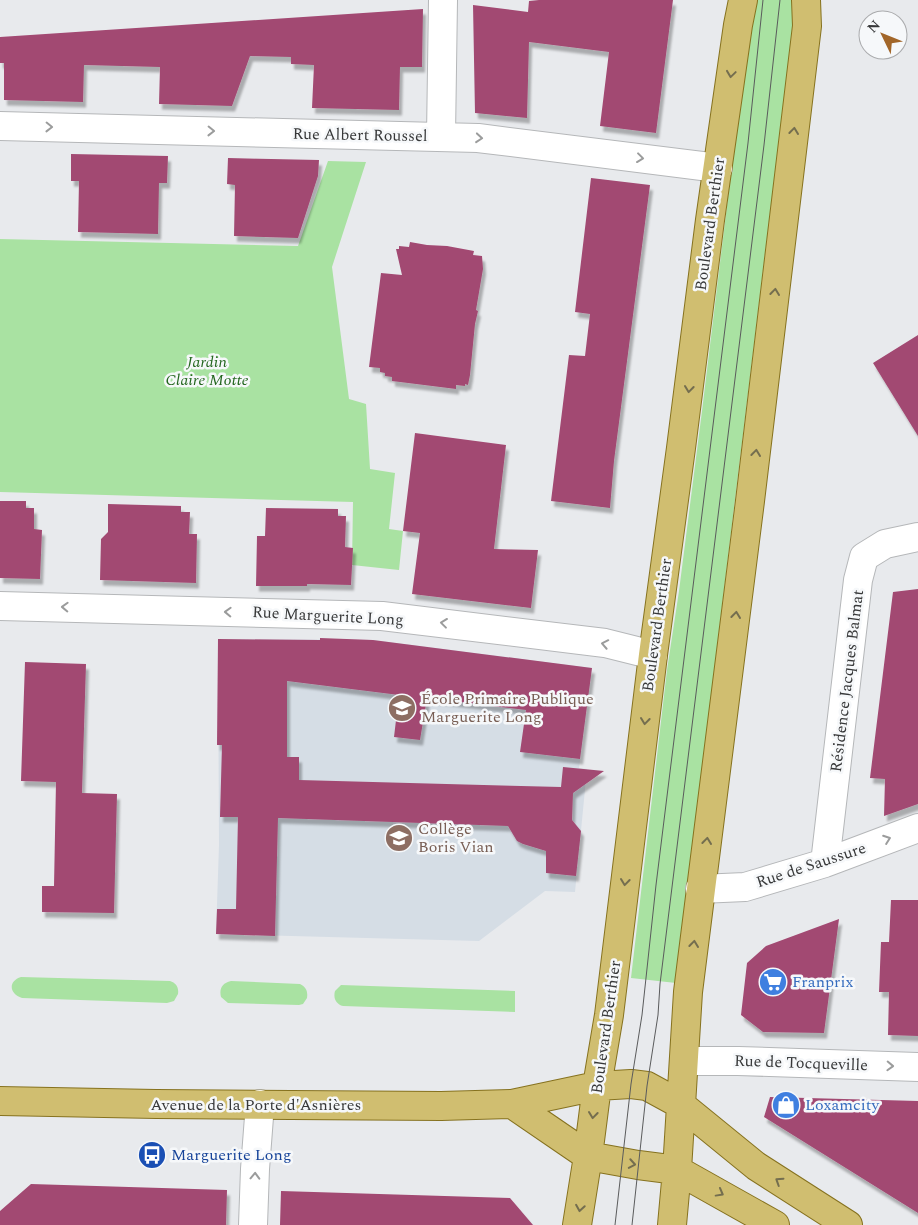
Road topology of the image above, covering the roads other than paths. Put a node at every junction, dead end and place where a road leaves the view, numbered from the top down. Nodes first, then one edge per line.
1 (443, 0) edge
2 (816, 0) edge
3 (738, 8) edge
4 (806, 13) edge
5 (0, 126) edge
6 (441, 136) junction
7 (718, 168) junction
8 (918, 537) edge
9 (0, 606) edge
10 (653, 655) junction
11 (918, 828) edge
12 (825, 862) junction
13 (700, 889) junction
14 (684, 1061) junction
15 (918, 1067) edge
16 (597, 1086) junction
17 (0, 1101) edge
18 (260, 1104) junction
19 (512, 1104) junction
20 (680, 1104) junction
21 (588, 1156) junction
22 (677, 1170) junction
23 (253, 1225) edge
24 (578, 1225) edge
25 (672, 1225) edge
26 (775, 1225) edge
27 (848, 1225) edge

1 - 6 street
2 - 4 main road
3 -> 7 main road, Boulevard Berthier
13 -> 4 main road
5 -> 6 street, Rue Albert Roussel
6 -> 7 street, Rue Albert Roussel
7 -> 10 main road, Boulevard Berthier
8 - 12 street, Résidence Jacques Balmat
10 -> 9 street, Rue Marguerite Long
10 -> 16 main road, Boulevard Berthier
12 -> 11 street, Rue de Saussure
12 - 13 street, Rue de Saussure
14 -> 13 main road
14 -> 15 street, Rue de Tocqueville
14 - 20 main road
16 - 19 main road, Avenue de la Porte d'Asnières
16 - 20 main road, Avenue de la Porte d'Asnières
16 -> 21 main road, Boulevard Berthier
17 - 18 main road, Avenue de la Porte d'Asnières
18 - 19 main road, Avenue de la Porte d'Asnières
23 -> 18 street
19 - 21 main road
20 - 22 main road
27 -> 20 main road, Avenue de la Porte d'Asnières
21 -> 22 main road
21 -> 24 main road, Boulevard Berthier
22 - 25 main road
22 -> 26 main road

